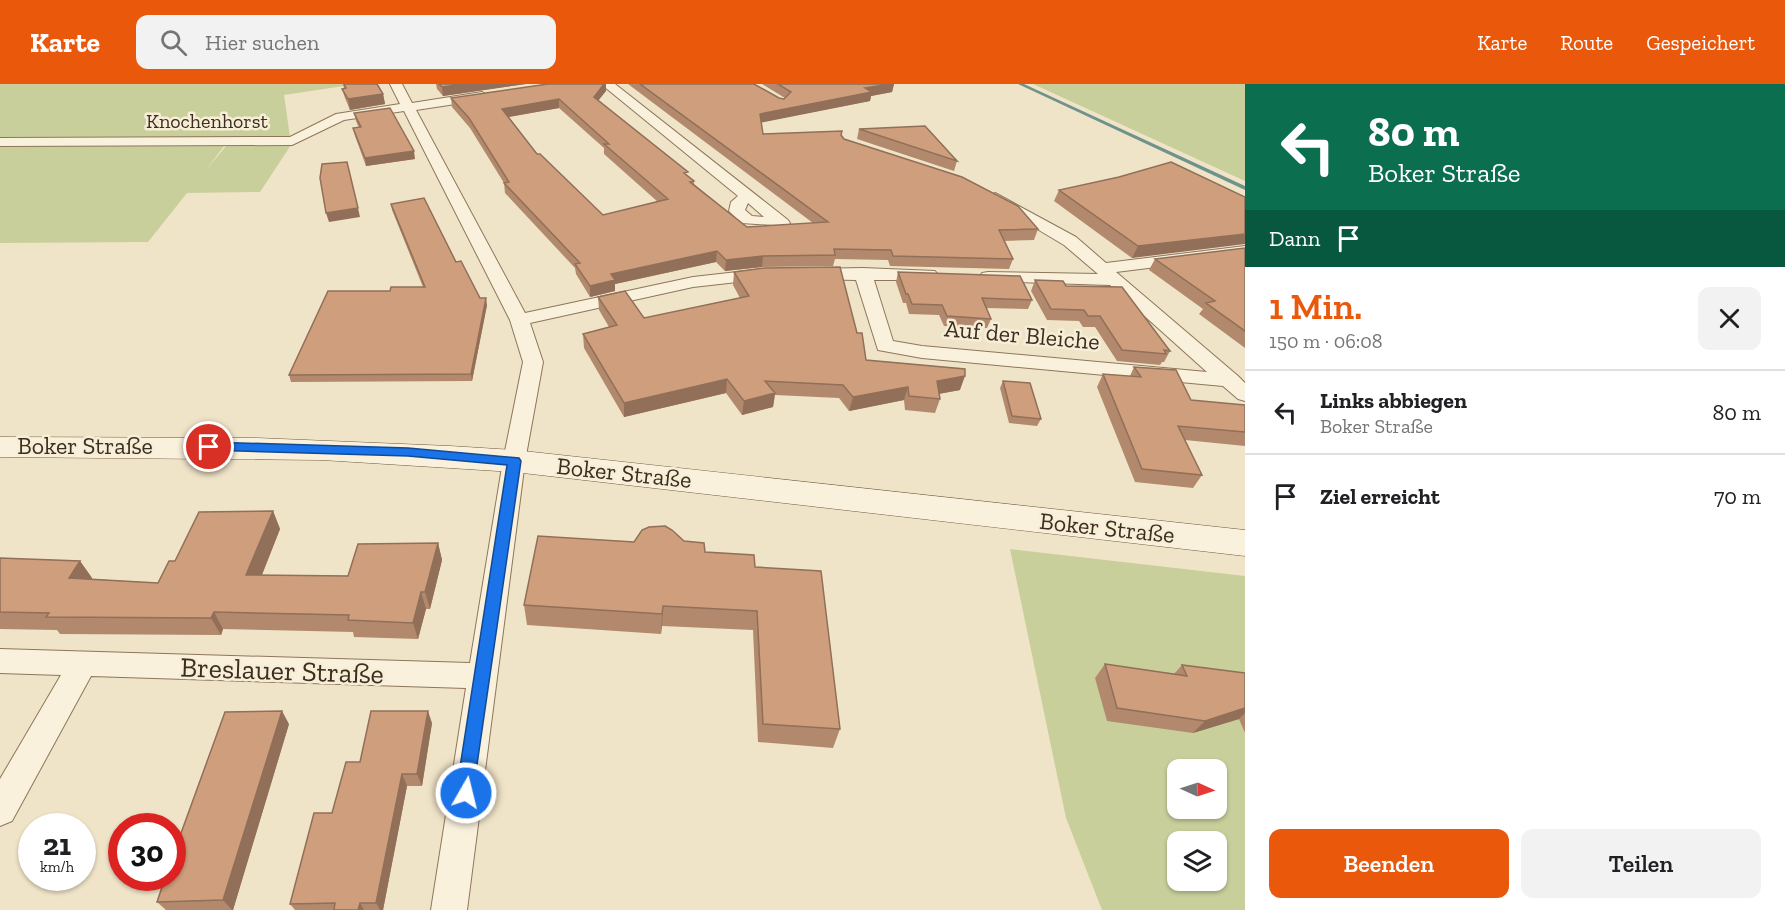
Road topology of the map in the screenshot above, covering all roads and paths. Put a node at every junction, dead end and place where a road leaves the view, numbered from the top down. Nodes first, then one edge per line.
1 (396, 84) edge
2 (607, 84) edge
3 (499, 94) edge
4 (408, 107) junction
5 (0, 142) edge
6 (984, 192) edge
7 (748, 196) dead end
8 (1245, 251) edge
9 (863, 273) junction
10 (943, 275) edge
11 (1109, 275) junction
12 (966, 276) edge
13 (519, 320) junction
14 (1238, 387) edge
15 (0, 447) edge
16 (514, 461) junction
17 (1245, 543) edge
18 (0, 661) edge
19 (83, 664) junction
20 (482, 676) junction
21 (0, 810) edge
22 (450, 910) edge

1 - 4 street
2 - 7 street
3 - 4 street, Knochenhorst
4 - 5 street, Knochenhorst
4 - 13 street
6 - 11 street, Auf der Bleiche
8 - 11 street
9 - 10 street
9 - 13 street
9 - 14 street, Auf der Bleiche
11 - 12 street
11 - 14 street, Auf der Bleiche
13 - 16 street
15 - 16 main road, Boker Straße
16 - 17 main road, Boker Straße
16 - 20 street
18 - 19 street, Breslauer Straße
19 - 20 street, Breslauer Straße
19 - 21 street
20 - 22 street

